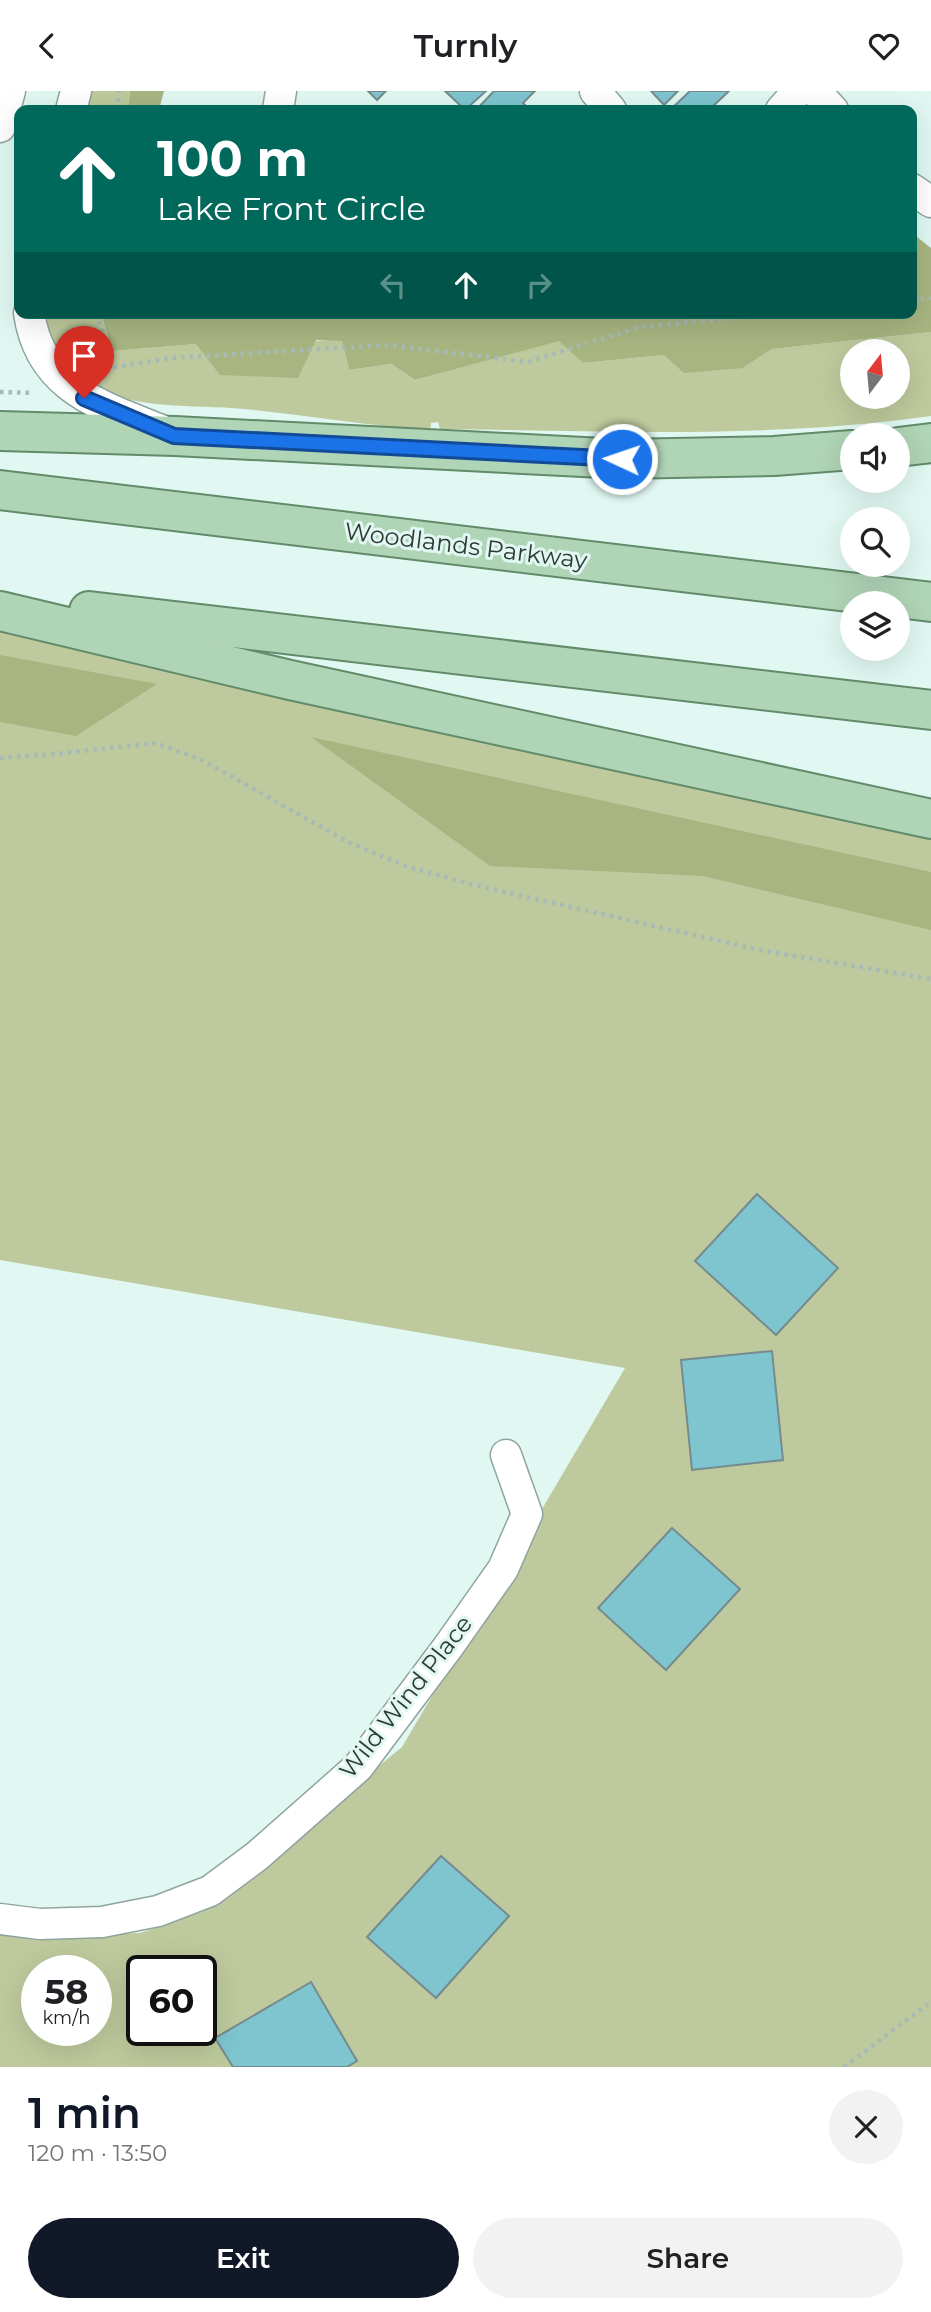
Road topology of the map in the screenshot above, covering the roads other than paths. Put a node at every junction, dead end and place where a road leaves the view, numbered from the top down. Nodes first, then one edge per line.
1 (10, 91) edge
2 (595, 91) edge
3 (798, 91) edge
4 (815, 91) edge
5 (607, 105) edge
6 (785, 105) edge
7 (828, 105) edge
8 (0, 127) edge
9 (30, 319) edge
10 (0, 431) edge
11 (174, 436) junction
12 (931, 443) edge
13 (910, 446) edge
14 (840, 451) edge
15 (0, 490) edge
16 (0, 600) edge
17 (931, 602) edge
18 (0, 611) edge
19 (931, 710) edge
20 (931, 819) edge
21 (506, 1455) dead end
22 (0, 1919) edge

1 - 8 street
2 - 5 street
3 - 6 street
4 - 7 street
9 - 11 street
10 - 11 main road
11 - 14 main road
12 - 13 main road
15 - 17 main road, Woodlands Parkway
16 - 19 main road
18 - 20 main road
21 - 22 street, Wild Wind Place

